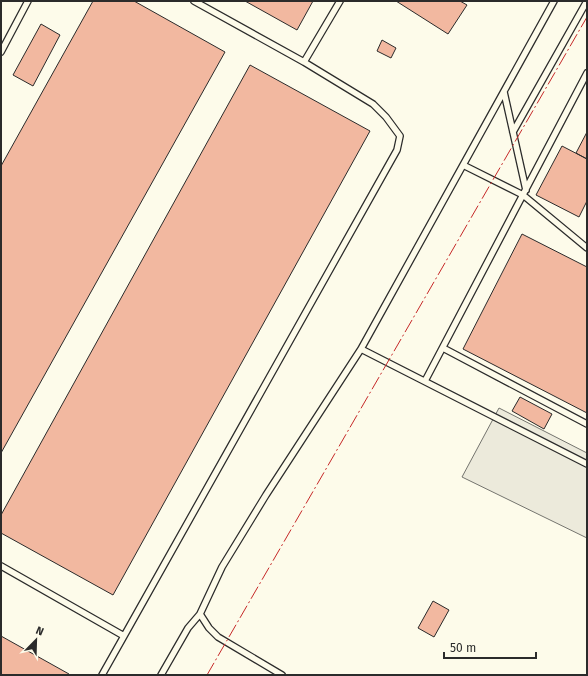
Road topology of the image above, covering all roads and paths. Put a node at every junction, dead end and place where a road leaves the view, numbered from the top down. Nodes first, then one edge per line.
1 (28, 1) edge
2 (194, 1) edge
3 (340, 1) edge
4 (554, 1) edge
5 (587, 1) edge
6 (1, 52) edge
7 (304, 62) junction
8 (587, 73) edge
9 (504, 92) junction
10 (513, 132) junction
11 (463, 165) junction
12 (526, 190) junction
13 (523, 195) junction
14 (587, 248) edge
15 (443, 348) junction
16 (361, 349) junction
17 (425, 381) junction
18 (587, 424) edge
19 (587, 464) edge
20 (1, 566) edge
21 (200, 614) junction
22 (124, 636) junction
23 (102, 675) edge
24 (161, 675) edge
25 (282, 675) edge

1 - 6 lane
2 - 7 lane
3 - 7 lane
4 - 9 lane
5 - 10 lane
7 - 22 lane
8 - 12 lane
9 - 10 lane
9 - 11 lane
10 - 12 lane
11 - 13 lane
11 - 16 lane
12 - 13 lane
13 - 14 lane
13 - 15 lane
15 - 17 lane
15 - 18 lane
16 - 17 lane
16 - 21 lane
17 - 19 lane
20 - 22 lane
21 - 24 lane
21 - 25 lane
22 - 23 lane

